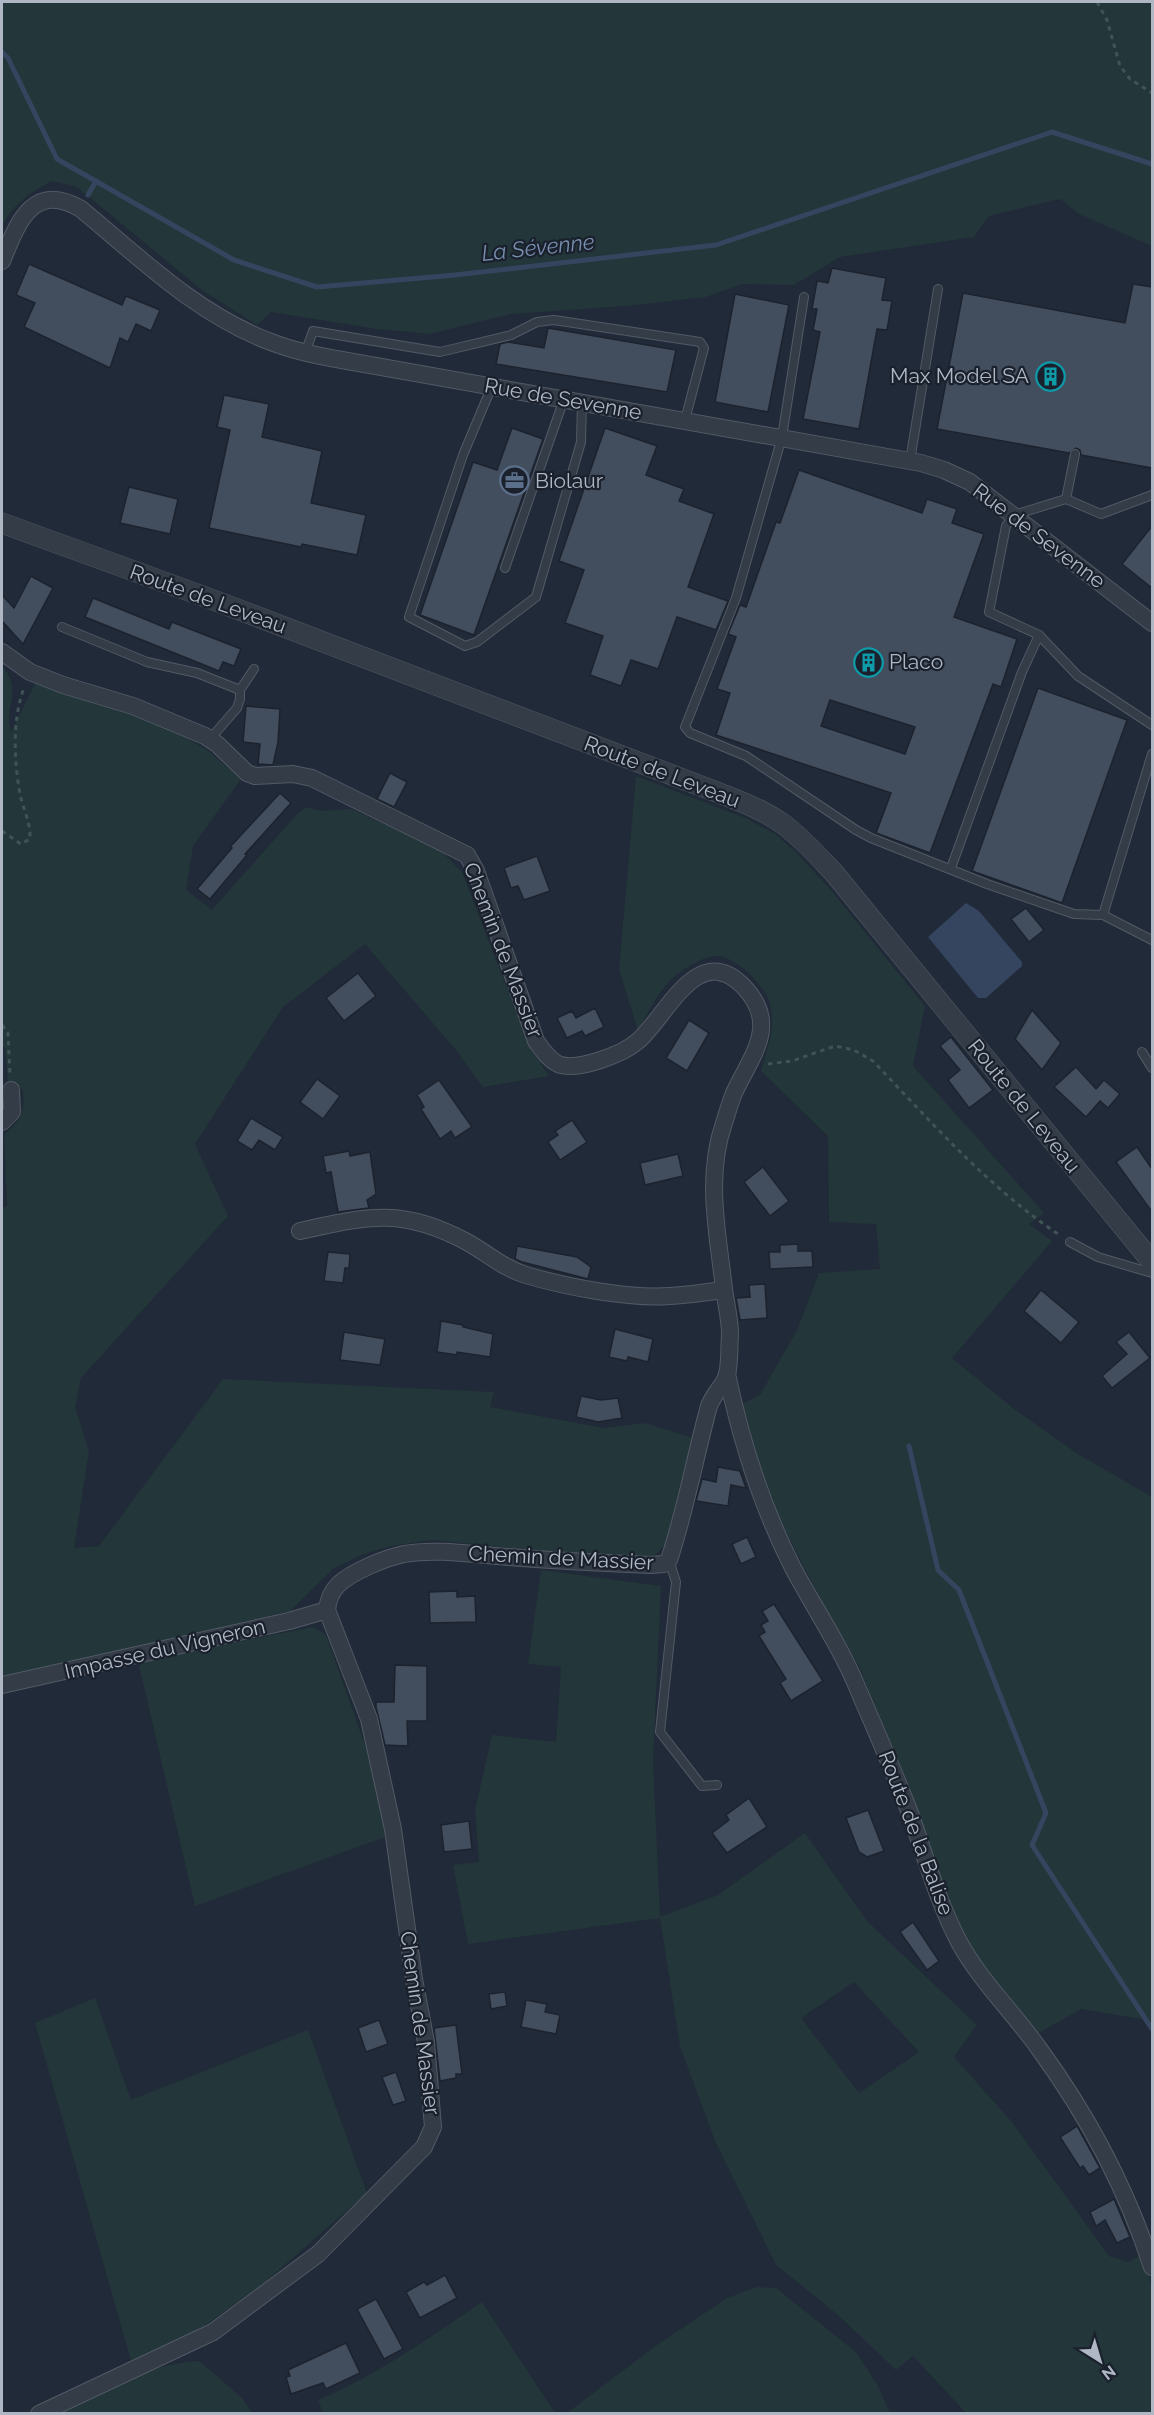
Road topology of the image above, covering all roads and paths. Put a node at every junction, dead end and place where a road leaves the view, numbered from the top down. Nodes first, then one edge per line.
1 (1096, 2) edge
2 (1152, 93) edge
3 (2, 261) edge
4 (938, 290) dead end
5 (804, 297) dead end
6 (305, 353) junction
7 (492, 386) junction
8 (564, 399) junction
9 (582, 402) junction
10 (685, 420) junction
11 (782, 437) junction
12 (1075, 454) dead end
13 (910, 461) junction
14 (1152, 495) edge
15 (1066, 500) junction
16 (1014, 515) junction
17 (2, 523) edge
18 (505, 568) dead end
19 (1152, 623) edge
20 (62, 627) dead end
21 (1038, 635) junction
22 (2, 652) edge
23 (254, 669) dead end
24 (30, 672) junction
25 (240, 690) junction
26 (1152, 725) edge
27 (210, 740) junction
28 (1152, 754) edge
29 (2, 831) edge
30 (951, 868) junction
31 (1103, 915) junction
32 (1152, 940) edge
33 (2, 1025) edge
34 (1143, 1052) dead end
35 (748, 1067) junction
36 (1152, 1068) edge
37 (10, 1090) joint
38 (2, 1122) edge
39 (300, 1231) dead end
40 (1070, 1242) joint
41 (1152, 1262) edge
42 (1152, 1273) edge
43 (724, 1290) junction
44 (727, 1374) junction
45 (669, 1560) junction
46 (327, 1610) junction
47 (2, 1686) edge
48 (717, 1785) dead end
49 (1152, 2267) edge
50 (39, 2414) edge

1 - 2 path
3 - 6 street, Rue de Sevenne
4 - 13 lane
5 - 11 lane
6 - 7 street, Rue de Sevenne
6 - 10 lane
7 - 8 street, Rue de Sevenne
7 - 9 lane
8 - 9 street, Rue de Sevenne
8 - 18 lane
9 - 10 street, Rue de Sevenne
10 - 11 street, Rue de Sevenne
11 - 13 street, Rue de Sevenne
11 - 30 lane
12 - 15 lane
13 - 16 street, Rue de Sevenne
14 - 15 lane
15 - 16 lane
16 - 19 street, Rue de Sevenne
16 - 21 lane
17 - 41 street, Route de Leveau
20 - 25 lane
21 - 26 lane
21 - 30 lane
22 - 24 street, Chemin de Massier
23 - 25 lane
24 - 27 street, Chemin de Massier
24 - 29 path
25 - 27 lane
27 - 35 street, Chemin de Massier
28 - 31 lane
30 - 31 lane
31 - 32 lane
33 - 37 path
34 - 36 lane
35 - 40 path
35 - 43 street, Chemin de Massier
37 - 38 street
39 - 43 street
40 - 42 lane
43 - 44 street, Chemin de Massier
44 - 45 street, Chemin de Massier
44 - 49 street, Route de la Balise
45 - 46 street, Chemin de Massier
45 - 48 lane
46 - 47 street, Impasse du Vigneron
46 - 50 street, Chemin de Massier

